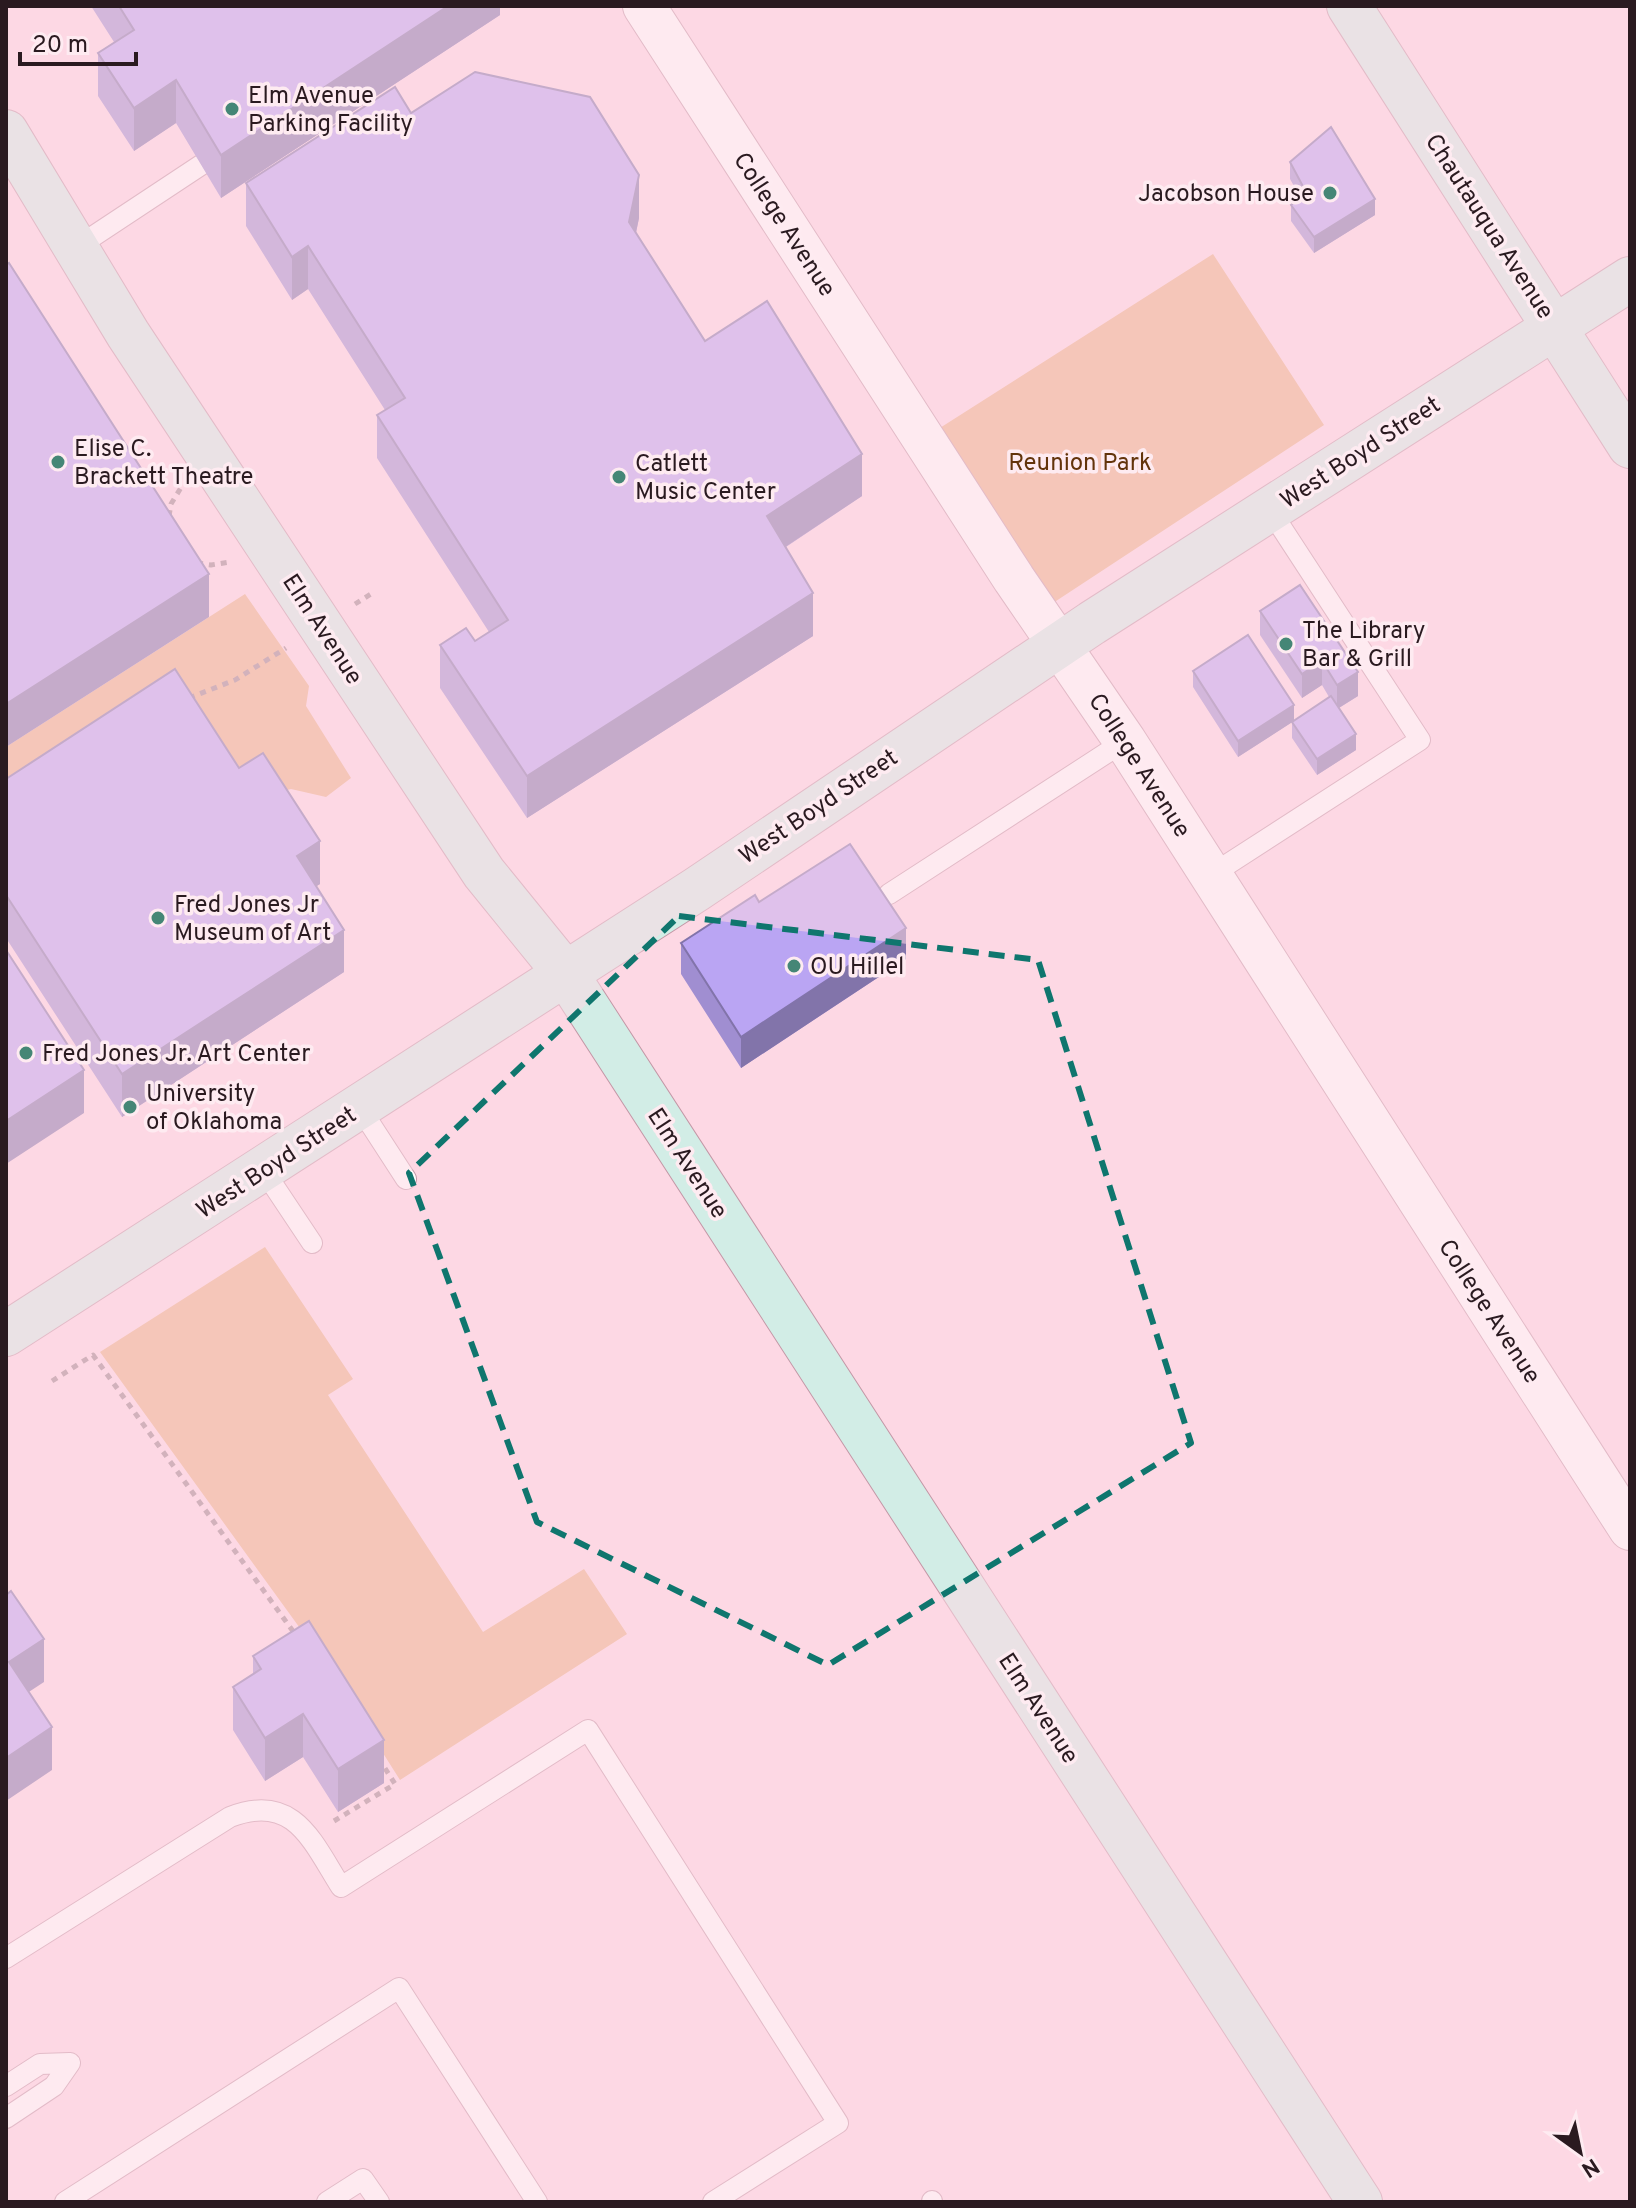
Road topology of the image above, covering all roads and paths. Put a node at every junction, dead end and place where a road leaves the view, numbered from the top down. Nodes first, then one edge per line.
1 (644, 6) edge
2 (1349, 6) edge
3 (11, 152) edge
4 (201, 165) edge
5 (77, 247) junction
6 (1630, 279) edge
7 (1555, 327) junction
8 (1630, 446) edge
9 (176, 493) dead end
10 (1270, 510) junction
11 (170, 527) edge
12 (193, 561) edge
13 (223, 564) dead end
14 (371, 594) dead end
15 (321, 626) junction
16 (1060, 644) junction
17 (182, 700) edge
18 (1125, 741) junction
19 (1211, 875) junction
20 (889, 894) dead end
21 (566, 974) junction
22 (360, 1108) junction
23 (264, 1171) junction
24 (406, 1179) dead end
25 (312, 1243) dead end
26 (6, 1334) edge
27 (52, 1381) dead end
28 (1630, 1529) edge
29 (301, 1643) edge
30 (379, 1758) edge
31 (309, 1836) junction
32 (8, 1959) edge
33 (6, 2086) edge
34 (6, 2118) edge
35 (65, 2202) edge
36 (327, 2202) edge
37 (379, 2202) edge
38 (537, 2202) edge
39 (713, 2202) edge
40 (1360, 2202) edge

1 - 16 street, College Avenue
2 - 7 street, Chautauqua Avenue
3 - 5 street, Elm Avenue
4 - 5 lane
5 - 15 street, Elm Avenue
6 - 7 street, West Boyd Street
7 - 8 street, Chautauqua Avenue
7 - 10 street, West Boyd Street
9 - 11 path
10 - 16 street, West Boyd Street
10 - 19 lane
12 - 13 path
14 - 15 path
15 - 17 path
15 - 21 street, Elm Avenue
16 - 18 street, College Avenue
16 - 21 street, West Boyd Street
18 - 19 street, College Avenue
18 - 20 lane
19 - 28 street, College Avenue
21 - 22 street, West Boyd Street
21 - 40 street, Elm Avenue
22 - 23 street, West Boyd Street
22 - 24 lane
23 - 25 lane
23 - 26 street, West Boyd Street
27 - 29 path
30 - 31 path
31 - 32 lane
31 - 39 lane
33 - 34 lane
35 - 38 lane
36 - 37 lane

